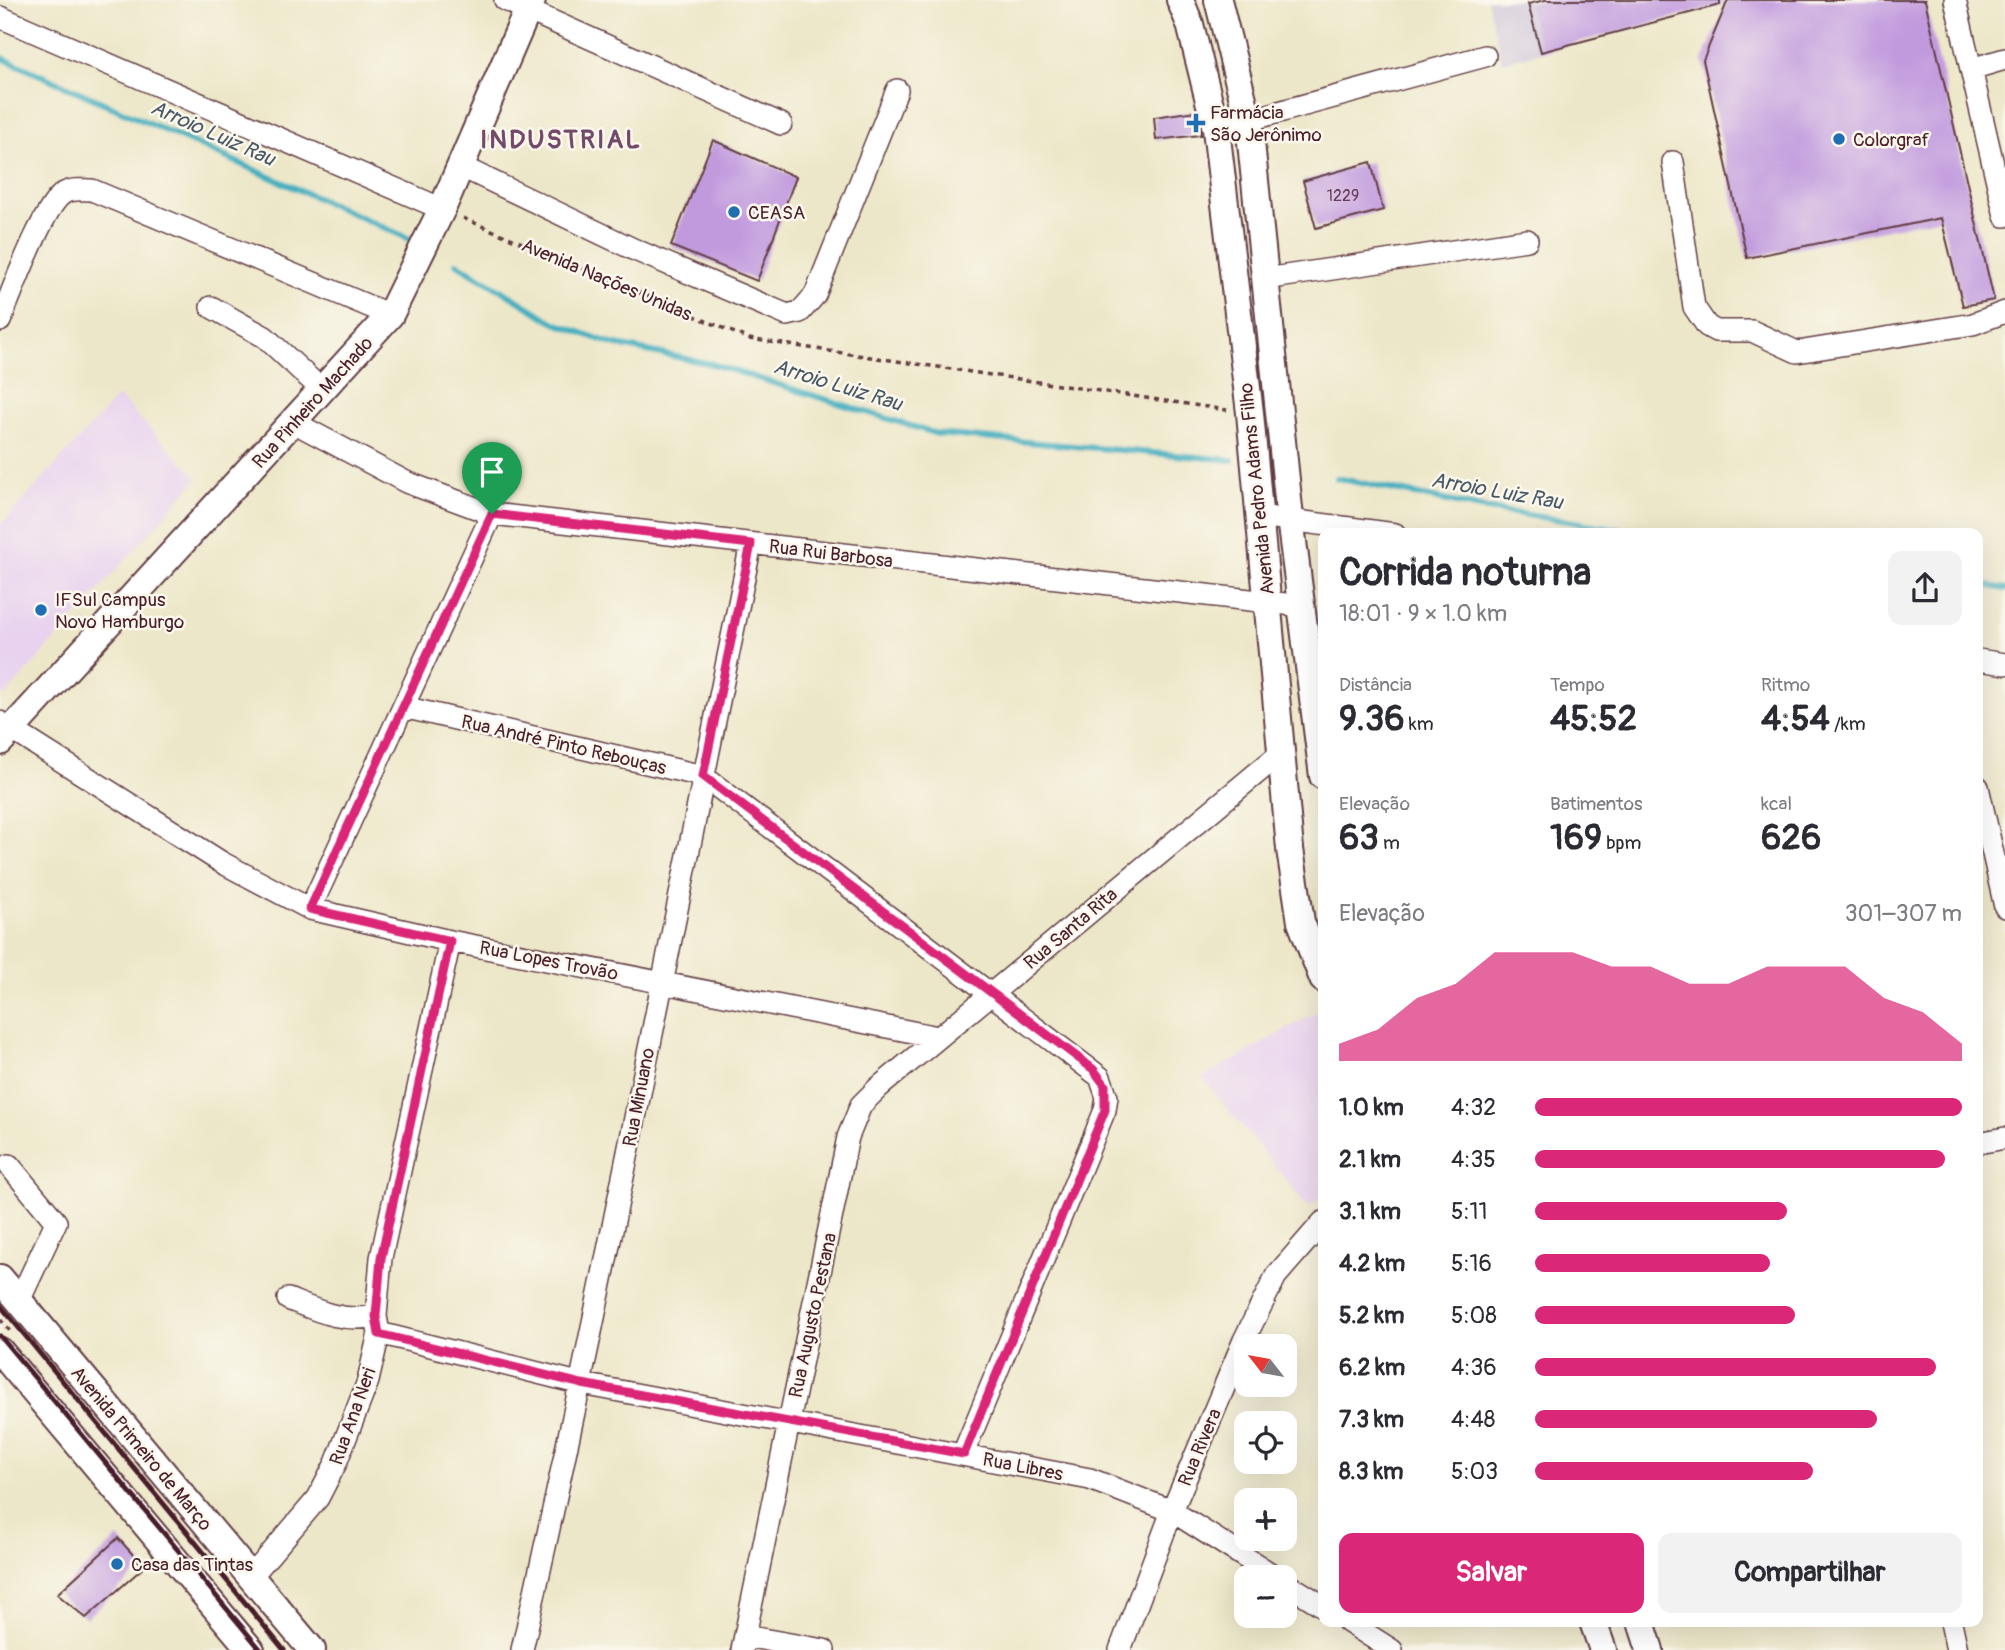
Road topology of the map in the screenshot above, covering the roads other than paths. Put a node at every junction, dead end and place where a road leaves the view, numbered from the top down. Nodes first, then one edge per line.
1 (1180, 0) edge
2 (1218, 0) edge
3 (1955, 0) edge
4 (522, 3) edge
5 (0, 17) edge
6 (1485, 56) dead end
7 (2005, 59) edge
8 (1971, 69) junction
9 (897, 90) dead end
10 (1249, 123) junction
11 (781, 124) dead end
12 (1216, 129) junction
13 (1673, 162) dead end
14 (460, 166) junction
15 (442, 209) junction
16 (2005, 216) edge
17 (1527, 240) dead end
18 (1265, 279) junction
19 (211, 307) dead end
20 (2005, 312) edge
21 (390, 315) junction
22 (0, 321) edge
23 (1272, 338) junction
24 (1241, 341) junction
25 (323, 391) junction
26 (295, 423) junction
27 (492, 514) junction
28 (1259, 516) junction
29 (1290, 518) junction
30 (1356, 528) edge
31 (751, 544) junction
32 (1268, 603) junction
33 (1303, 606) junction
34 (1983, 661) edge
35 (2005, 664) edge
36 (403, 708) junction
37 (4, 732) edge
38 (1318, 734) edge
39 (1281, 753) junction
40 (703, 776) junction
41 (1983, 809) edge
42 (2005, 907) edge
43 (310, 909) junction
44 (450, 941) junction
45 (1318, 966) edge
46 (660, 982) junction
47 (992, 994) junction
48 (938, 1037) junction
49 (861, 1105) joint
50 (2005, 1138) edge
51 (1983, 1142) edge
52 (9, 1165) dead end
53 (1318, 1228) edge
54 (0, 1278) edge
55 (288, 1299) dead end
56 (19, 1301) junction
57 (377, 1325) junction
58 (0, 1351) edge
59 (582, 1384) junction
60 (789, 1424) junction
61 (964, 1454) junction
62 (1172, 1511) junction
63 (1257, 1565) edge
64 (250, 1578) junction
65 (1297, 1590) edge
66 (1318, 1603) edge
67 (1356, 1627) edge
68 (1595, 1627) edge
69 (1643, 1627) edge
70 (1952, 1627) edge
71 (744, 1643) edge
72 (251, 1650) edge
73 (312, 1650) edge
74 (522, 1650) edge
75 (824, 1650) edge
76 (1120, 1650) edge
77 (1392, 1650) edge
78 (1603, 1650) edge
79 (1650, 1650) edge
80 (1957, 1650) edge

1 - 12 main road, Avenida Pedro Adams Filho
2 - 10 main road, Avenida Pedro Adams Filho
3 - 8 street
4 - 11 street
4 - 14 main road, Rua Pinheiro Machado
5 - 15 street
6 - 10 street
7 - 8 street
8 - 16 street
9 - 14 street
10 - 12 street
10 - 18 main road, Avenida Pedro Adams Filho
12 - 24 main road, Avenida Pedro Adams Filho
13 - 20 street
14 - 15 main road, Rua Pinheiro Machado
15 - 21 main road, Rua Pinheiro Machado
17 - 18 street
18 - 23 main road, Avenida Pedro Adams Filho
19 - 25 street
21 - 22 street
21 - 25 main road, Rua Pinheiro Machado
23 - 24 main road
23 - 29 main road, Avenida Pedro Adams Filho
24 - 28 main road, Avenida Pedro Adams Filho
25 - 26 main road, Rua Pinheiro Machado
26 - 27 street, Rua Rui Barbosa
26 - 37 main road, Rua Pinheiro Machado
27 - 31 street, Rua Rui Barbosa
27 - 36 street
28 - 29 street
28 - 32 main road, Avenida Pedro Adams Filho
29 - 30 street
29 - 33 main road, Avenida Pedro Adams Filho
31 - 32 street, Rua Rui Barbosa
31 - 40 street, Rua Minuano
32 - 33 street, Rua Rui Barbosa
32 - 39 main road, Avenida Pedro Adams Filho
33 - 38 main road, Avenida Pedro Adams Filho
34 - 35 street
36 - 40 street, Rua André Pinto Rebouças
36 - 43 street
37 - 43 street, Rua Lopes Trovão
39 - 45 main road, Avenida Pedro Adams Filho
39 - 47 street, Rua Santa Rita
40 - 46 street, Rua Minuano
40 - 47 street, Rua André Pinto Rebouças
41 - 42 street
43 - 44 street, Rua Lopes Trovão
44 - 46 street, Rua Lopes Trovão
44 - 57 street, Rua Ana Neri
46 - 48 street, Rua Lopes Trovão
46 - 59 street, Rua Minuano
47 - 48 street, Rua Santa Rita
47 - 61 street, Rua André Pinto Rebouças
48 - 49 street, Rua Santa Rita
49 - 60 street, Rua Augusto Pestana
50 - 51 street
52 - 56 street
53 - 62 street, Rua Rivera
54 - 56 main road, Avenida Primeiro de Março
55 - 57 street, Rua Libres
56 - 64 main road, Avenida Primeiro de Março
57 - 59 street, Rua Libres
57 - 64 street, Rua Ana Neri
58 - 72 main road
59 - 60 street, Rua Libres
59 - 74 street, Rua Minuano
60 - 61 street, Rua Libres
60 - 71 street, Rua Augusto Pestana
61 - 62 street, Rua Libres
62 - 63 street, Rua Libres
62 - 76 street, Rua Rivera
64 - 73 main road, Avenida Primeiro de Março
65 - 66 street
67 - 77 street
68 - 78 main road
69 - 79 main road
70 - 80 street
71 - 75 street

